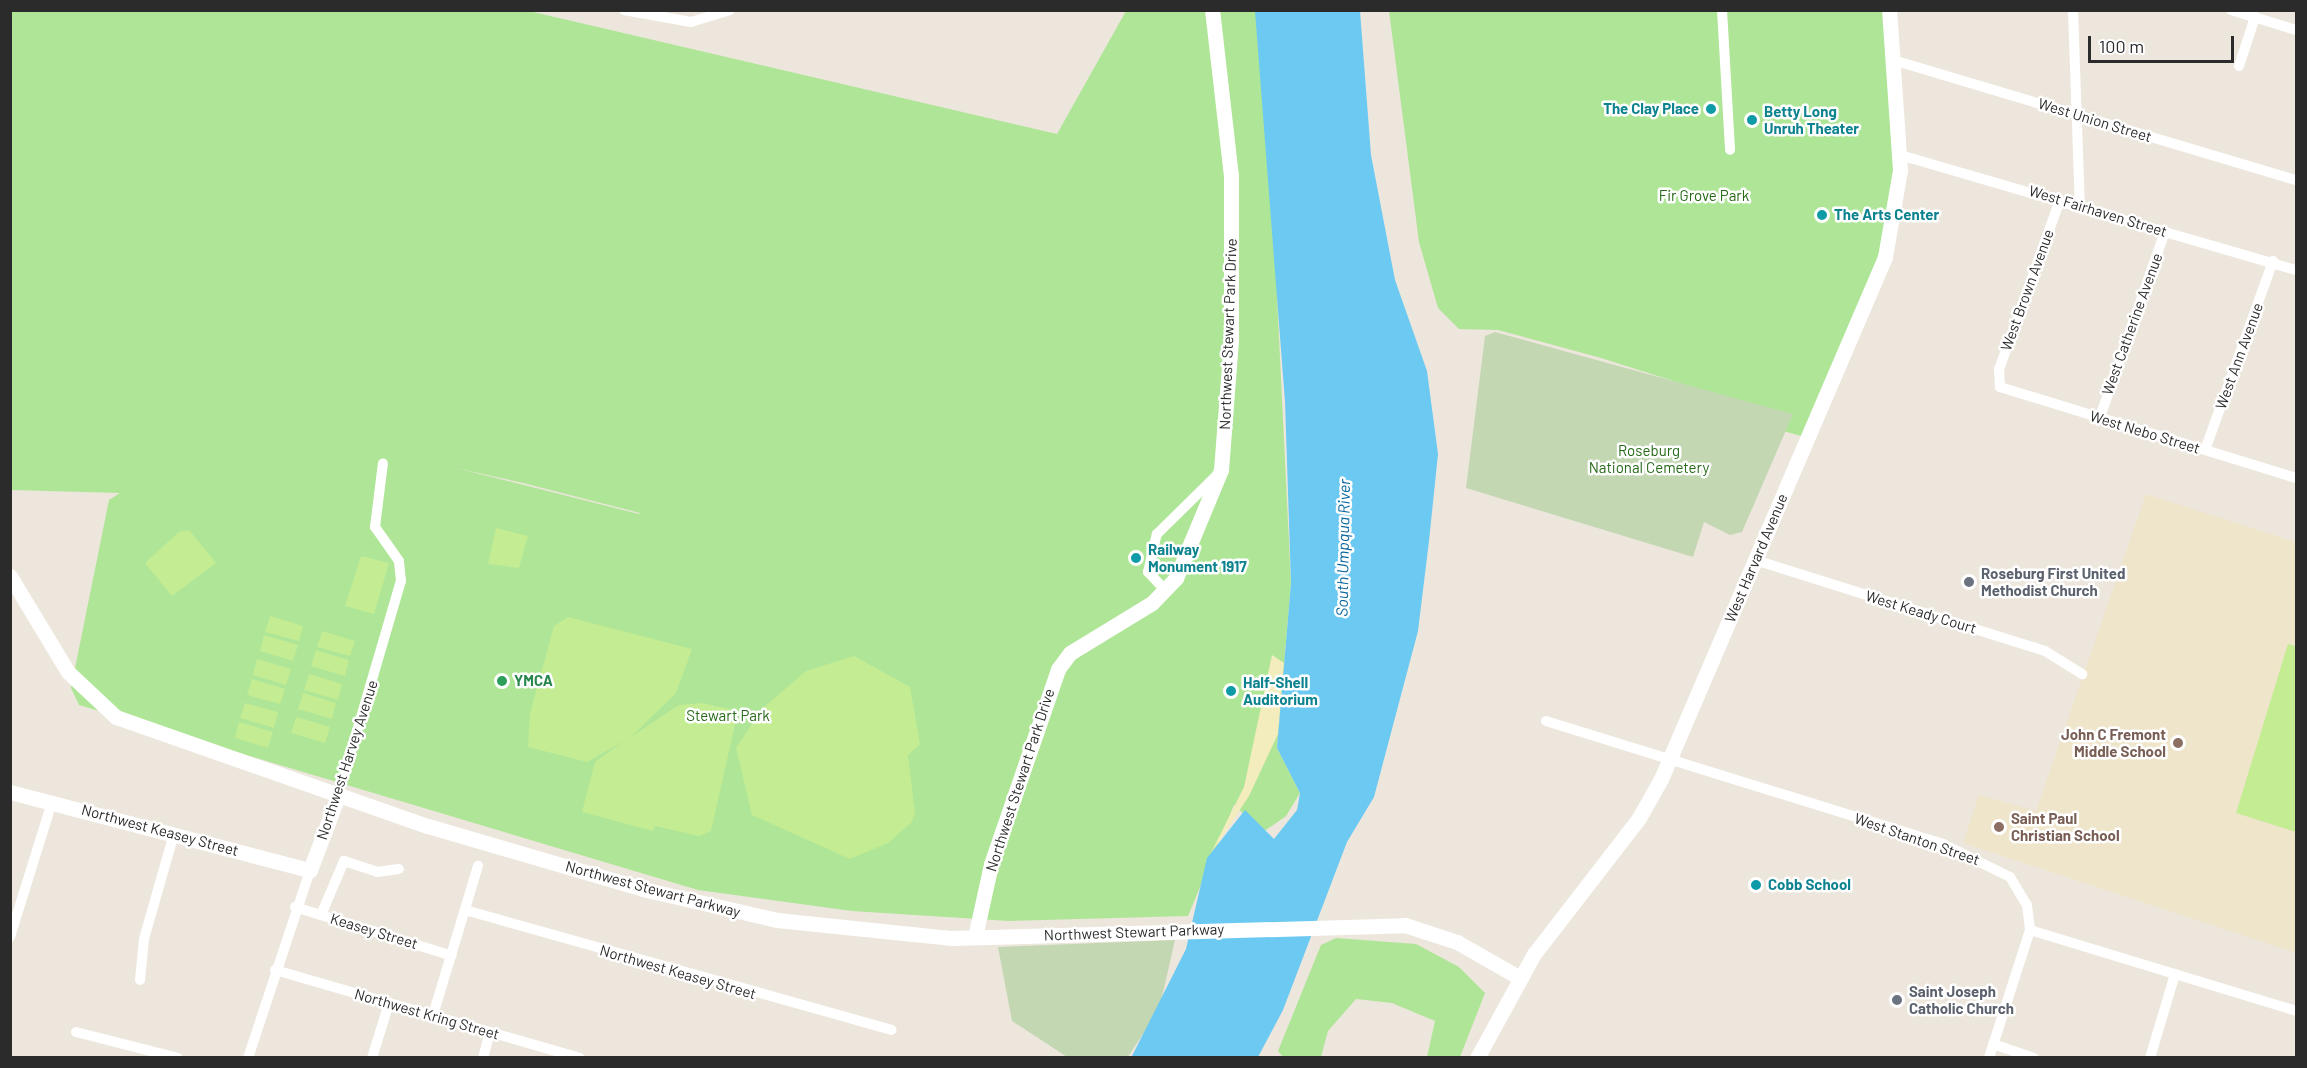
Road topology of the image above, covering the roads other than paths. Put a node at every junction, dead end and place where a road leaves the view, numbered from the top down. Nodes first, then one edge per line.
1 (624, 10) edge
2 (730, 10) edge
3 (1212, 10) edge
4 (1722, 10) edge
5 (1889, 10) edge
6 (2073, 10) edge
7 (2231, 10) edge
8 (2255, 17) junction
9 (2296, 30) edge
10 (1893, 60) junction
11 (2240, 66) dead end
12 (2077, 115) junction
13 (1731, 150) dead end
14 (1900, 155) junction
15 (2296, 180) edge
16 (2060, 200) junction
17 (2080, 208) junction
18 (2165, 231) junction
19 (2272, 261) junction
20 (2296, 270) edge
21 (1998, 381) joint
22 (2100, 417) junction
23 (2205, 450) junction
24 (383, 463) dead end
25 (1221, 470) junction
26 (2296, 478) edge
27 (1755, 560) junction
28 (10, 576) edge
29 (1165, 590) junction
30 (2082, 674) dead end
31 (1546, 721) dead end
32 (1670, 759) junction
33 (10, 792) edge
34 (338, 796) junction
35 (52, 802) junction
36 (174, 834) junction
37 (478, 866) dead end
38 (399, 869) dead end
39 (310, 870) junction
40 (295, 907) junction
41 (465, 910) junction
42 (321, 915) junction
43 (2030, 930) junction
44 (10, 937) edge
45 (975, 937) junction
46 (452, 956) junction
47 (275, 970) junction
48 (2175, 974) junction
49 (1520, 978) junction
50 (140, 980) dead end
51 (389, 1003) junction
52 (2296, 1011) edge
53 (433, 1015) junction
54 (891, 1030) dead end
55 (76, 1032) dead end
56 (490, 1032) junction
57 (1993, 1044) junction
58 (178, 1058) edge
59 (248, 1058) edge
60 (372, 1058) edge
61 (483, 1058) edge
62 (580, 1058) edge
63 (1477, 1058) edge
64 (1989, 1058) edge
65 (2034, 1058) edge
66 (2150, 1058) edge

1 - 2 street
3 - 25 main road, Northwest Stewart Park Drive
4 - 13 street
5 - 10 main road, West Harvard Avenue
6 - 12 street
7 - 8 street
8 - 9 street
8 - 11 street
10 - 12 street, West Union Street
10 - 14 main road, West Harvard Avenue
12 - 15 street, West Union Street
12 - 17 street
14 - 16 street, West Fairhaven Street
14 - 27 main road, West Harvard Avenue
16 - 17 street, West Fairhaven Street
16 - 21 street, West Brown Avenue
17 - 18 street, West Fairhaven Street
18 - 19 street, West Fairhaven Street
18 - 22 street, West Catherine Avenue
19 - 20 street, West Fairhaven Street
19 - 23 street, West Ann Avenue
21 - 22 street, West Nebo Street
22 - 23 street, West Nebo Street
23 - 26 street, West Nebo Street
24 - 34 street, Northwest Harvey Avenue
25 - 29 main road, Northwest Stewart Park Drive
25 - 29 street
27 - 30 street, West Keady Court
27 - 32 main road, West Harvard Avenue
28 - 34 main road, Northwest Stewart Parkway
29 - 45 main road, Northwest Stewart Park Drive
31 - 32 street, West Stanton Street
32 - 43 street, West Stanton Street
32 - 49 main road, West Harvard Avenue
33 - 35 main road, Northwest Keasey Street
34 - 39 main road, Northwest Harvey Avenue
34 - 45 main road, Northwest Stewart Parkway
35 - 36 main road, Northwest Keasey Street
35 - 44 street
36 - 39 main road, Northwest Keasey Street
36 - 50 street
37 - 41 street
38 - 42 street
39 - 40 street, Northwest Harvey Avenue
40 - 42 street, Keasey Street
40 - 47 street, Northwest Harvey Avenue
41 - 46 street
41 - 54 street, Northwest Keasey Street
42 - 46 street, Keasey Street
43 - 48 street
43 - 57 street
45 - 49 main road, Northwest Stewart Parkway
46 - 53 street
47 - 51 street, Northwest Kring Street
47 - 59 street, Northwest Harvey Avenue
48 - 52 street
48 - 66 street
49 - 63 main road, West Harvard Avenue
51 - 53 street, Northwest Kring Street
51 - 60 street
53 - 56 street, Northwest Kring Street
55 - 58 street
56 - 61 street
56 - 62 street, Northwest Kring Street
57 - 64 street
57 - 65 street

